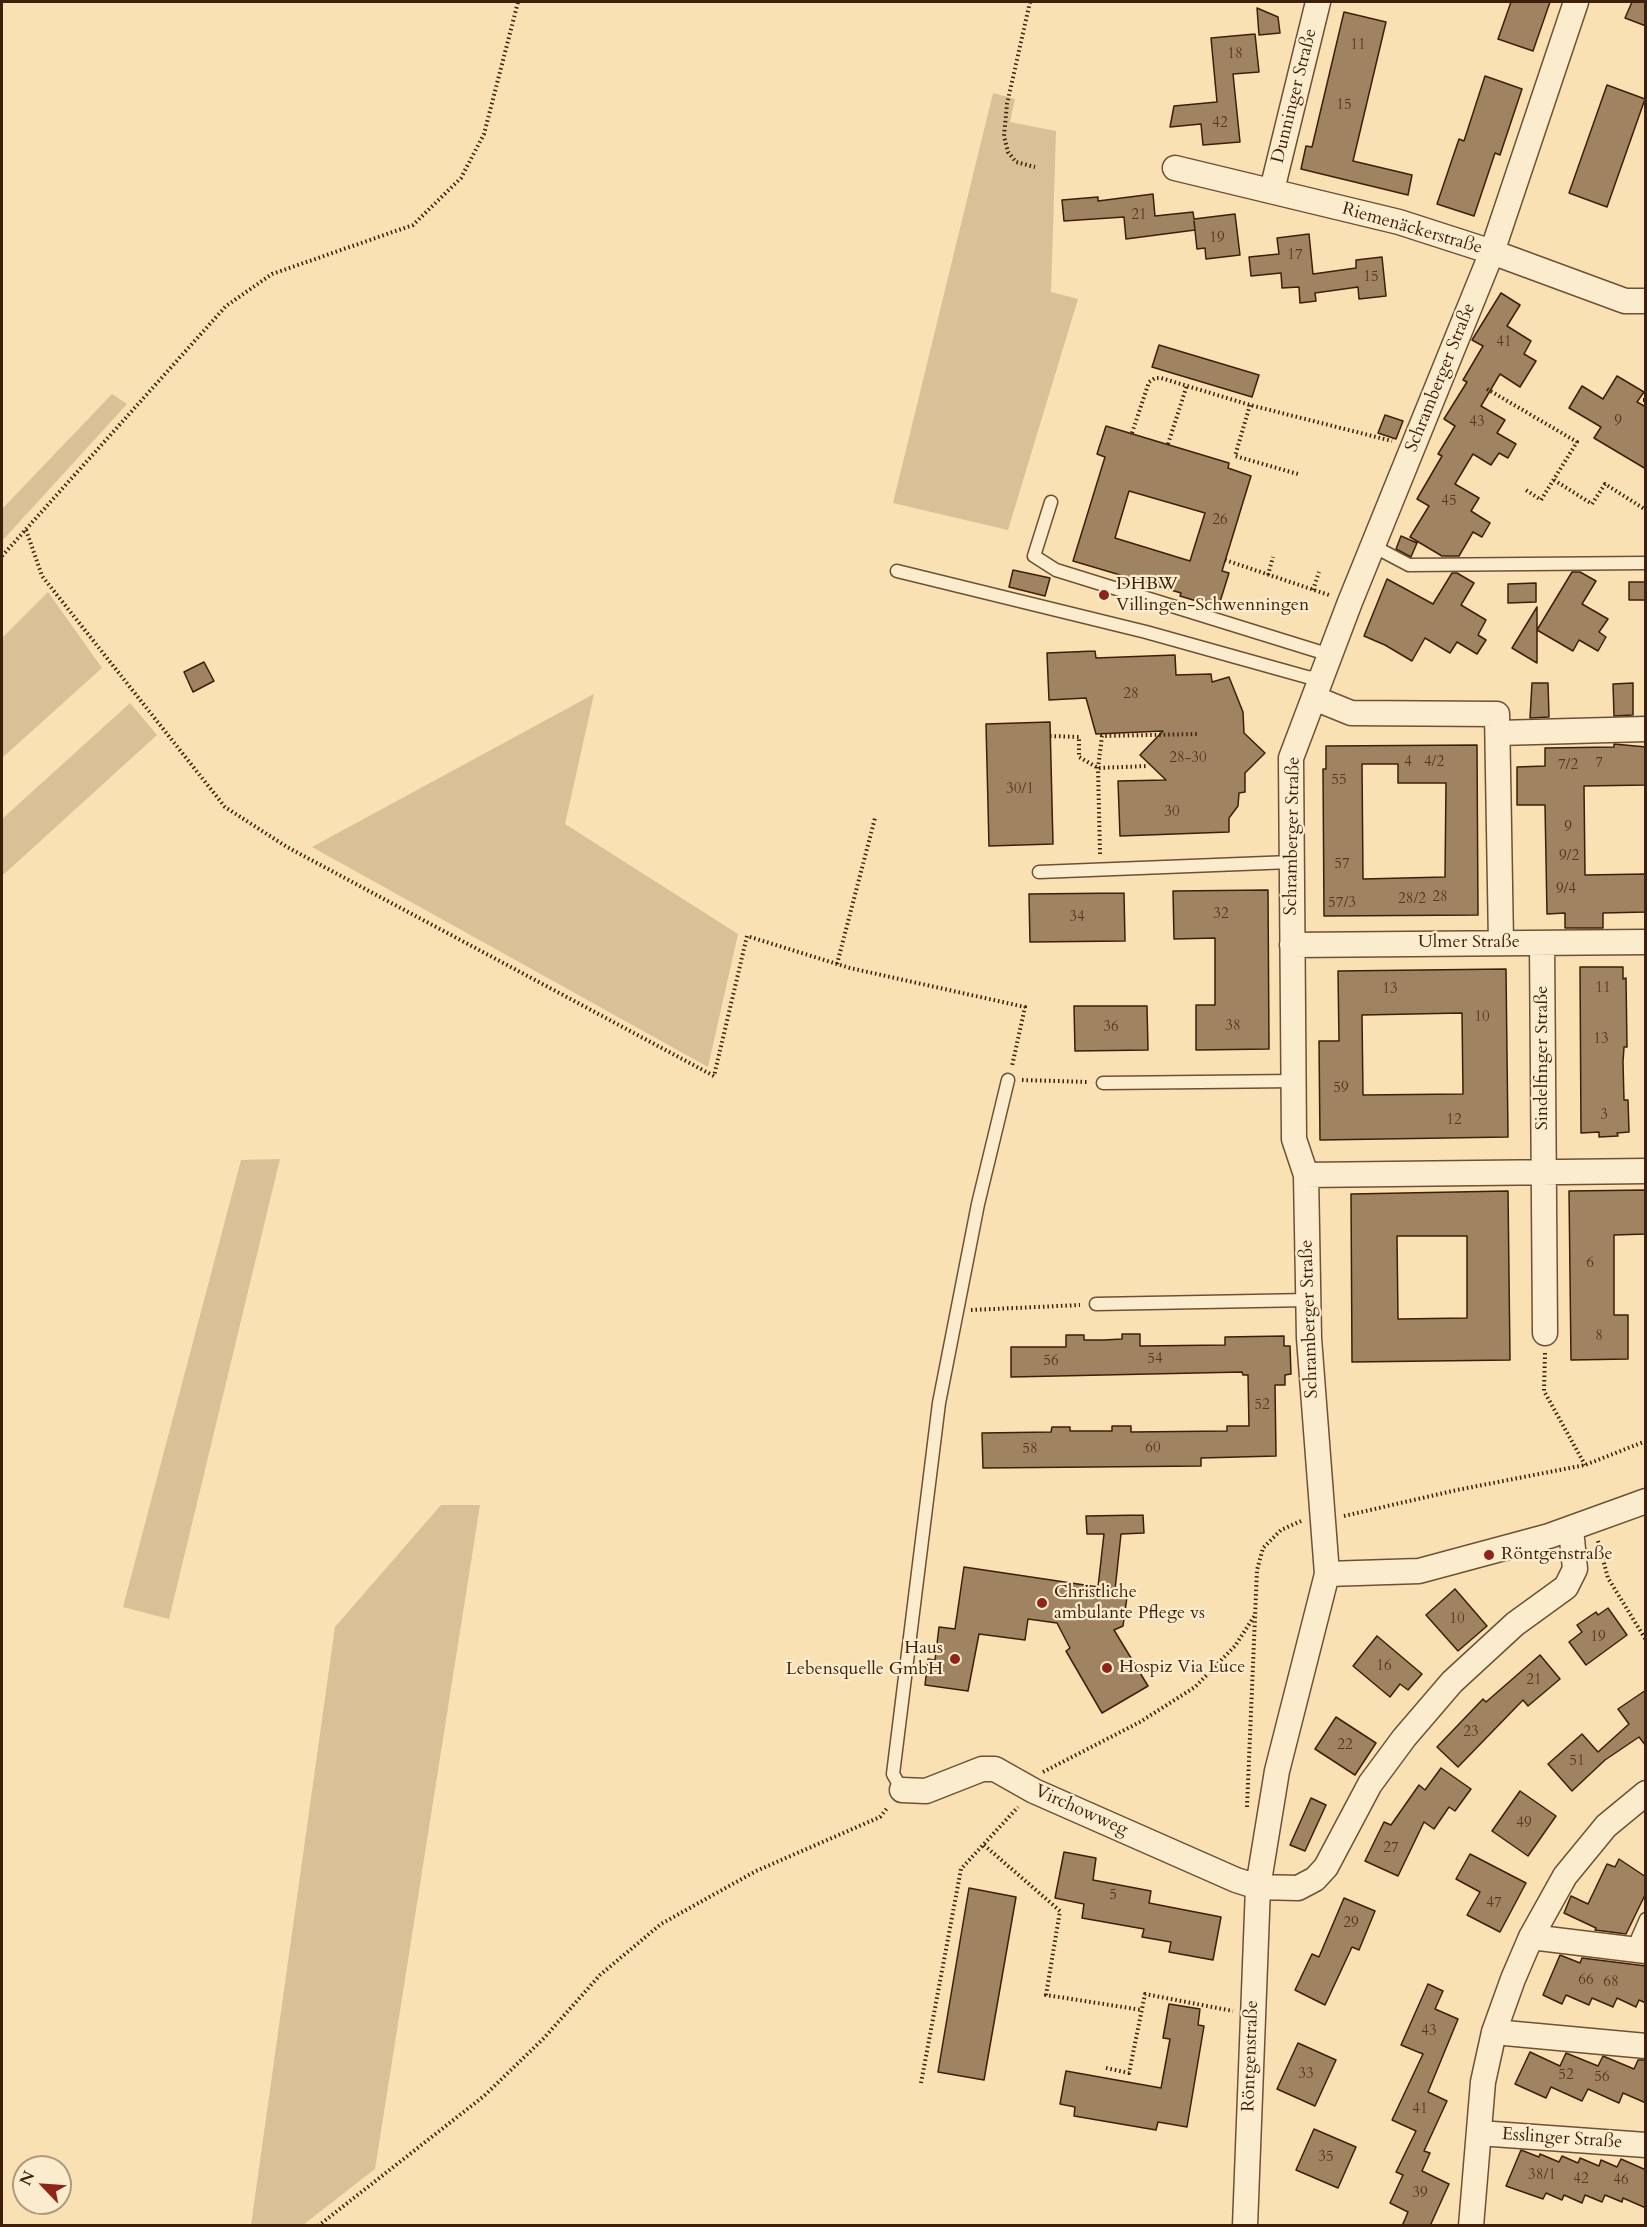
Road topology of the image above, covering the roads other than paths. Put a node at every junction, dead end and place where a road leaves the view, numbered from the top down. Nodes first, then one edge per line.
1 (1318, 2) edge
2 (1576, 2) edge
3 (1174, 168) dead end
4 (1272, 190) junction
5 (1492, 252) junction
6 (1646, 301) edge
7 (1051, 502) dead end
8 (1373, 546) junction
9 (1646, 563) edge
10 (897, 571) dead end
11 (1330, 655) junction
12 (1318, 688) junction
13 (1646, 729) edge
14 (1498, 733) junction
15 (1291, 862) junction
16 (1039, 872) dead end
17 (1646, 942) edge
18 (1501, 943) junction
19 (1542, 943) junction
20 (1292, 945) junction
21 (1008, 1080) road end
22 (1295, 1081) junction
23 (1103, 1083) road end
24 (1646, 1171) edge
25 (1544, 1172) junction
26 (1306, 1175) junction
27 (1308, 1300) junction
28 (1096, 1304) road end
29 (1545, 1332) road end
30 (1646, 1501) edge
31 (1571, 1529) junction
32 (1327, 1574) junction
33 (902, 1790) joint
34 (1646, 1792) edge
35 (1258, 1887) junction
36 (1646, 1919) edge
37 (1531, 1937) junction
38 (1639, 1951) edge
39 (1494, 2032) junction
40 (1646, 2046) edge
41 (1479, 2133) junction
42 (1646, 2145) edge
43 (1245, 2226) edge
44 (1471, 2226) edge

1 - 4 street, Dunninger Straße
2 - 5 street, Schramberger Straße
3 - 4 street, Riemenäckerstraße
4 - 5 street, Riemenäckerstraße
5 - 6 street, Riemenäckerstraße
5 - 8 street, Schramberger Straße
7 - 11 lane
8 - 9 lane
8 - 11 street, Schramberger Straße
10 - 12 lane
11 - 12 street, Schramberger Straße
12 - 14 street
12 - 15 street, Schramberger Straße
13 - 14 street
14 - 18 street
15 - 16 lane
15 - 20 street, Schramberger Straße
17 - 19 street, Ulmer Straße
18 - 19 street, Ulmer Straße
18 - 20 street, Ulmer Straße
19 - 25 street, Sindelfinger Straße
20 - 22 street, Schramberger Straße
21 - 33 lane
22 - 23 lane
22 - 26 street, Schramberger Straße
24 - 25 street
25 - 26 street
25 - 29 street
26 - 27 street, Schramberger Straße
27 - 28 lane
27 - 32 street, Schramberger Straße
30 - 31 street
31 - 32 street
31 - 35 street
32 - 35 street, Röntgenstraße
33 - 35 street, Virchowweg
34 - 37 street, Esslinger Straße
35 - 43 street, Röntgenstraße
36 - 38 lane
37 - 38 street
37 - 39 street, Esslinger Straße
39 - 40 street
39 - 41 street, Esslinger Straße
41 - 42 street, Esslinger Straße
41 - 44 street, Esslinger Straße

